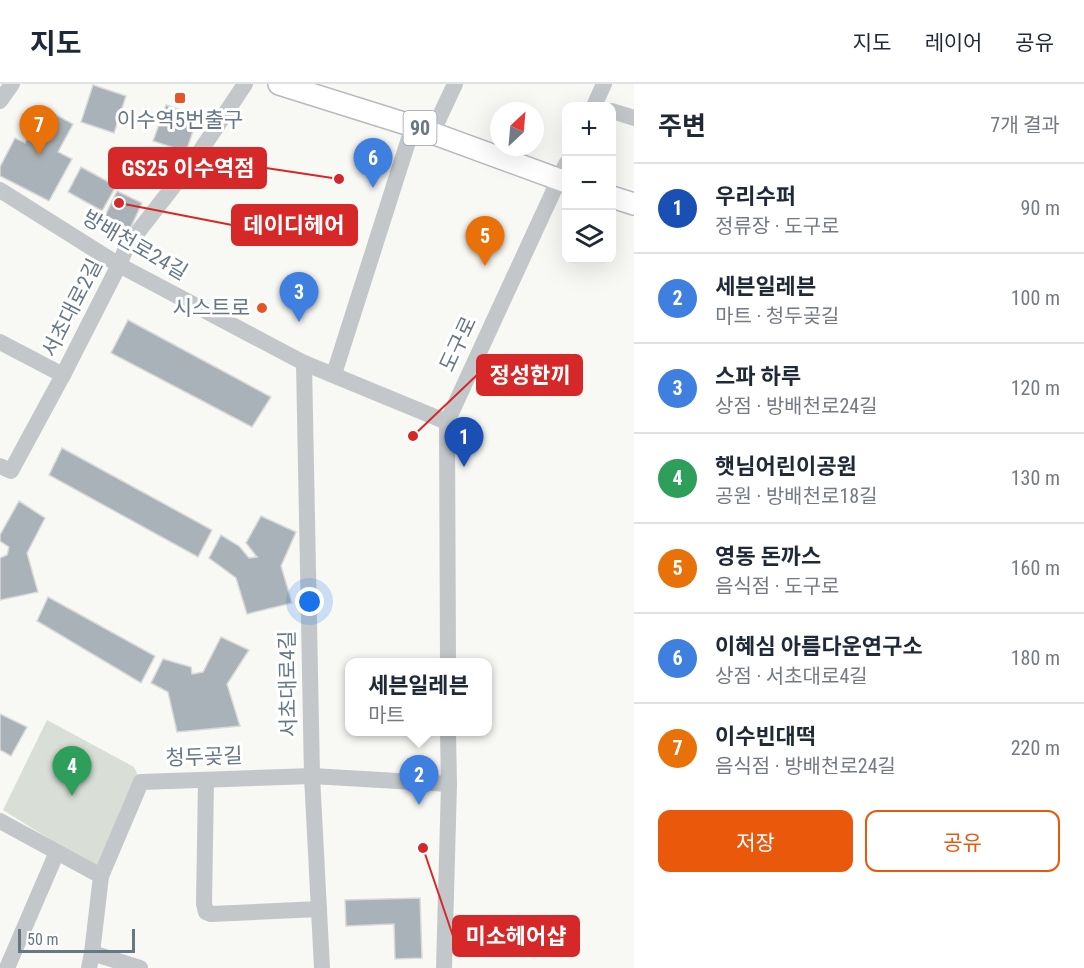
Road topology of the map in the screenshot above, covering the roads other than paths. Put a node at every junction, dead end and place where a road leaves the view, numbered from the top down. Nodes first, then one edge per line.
1 (12, 84) edge
2 (245, 84) edge
3 (279, 84) edge
4 (454, 84) edge
5 (604, 84) edge
6 (0, 101) edge
7 (597, 102) edge
8 (616, 112) edge
9 (634, 118) edge
10 (423, 129) junction
11 (562, 175) edge
12 (562, 180) edge
13 (0, 190) edge
14 (616, 198) edge
15 (634, 204) edge
16 (119, 265) junction
17 (0, 342) edge
18 (304, 363) junction
19 (334, 374) junction
20 (63, 375) junction
21 (447, 422) junction
22 (5, 469) edge
23 (448, 658) edge
24 (448, 736) edge
25 (312, 776) junction
26 (206, 780) junction
27 (449, 784) junction
28 (0, 821) edge
29 (57, 852) junction
30 (101, 876) junction
31 (319, 909) junction
32 (91, 961) edge
33 (7, 968) edge
34 (140, 968) edge
35 (322, 968) edge
36 (444, 968) edge

1 - 6 street
2 - 16 street, 서초대로2길
3 - 10 main road, 90
4 - 10 street
5 - 7 street
8 - 9 street
10 - 11 main road, 90
10 - 19 street
12 - 21 street, 도구로
13 - 16 street, 방배천로24길
14 - 15 main road
16 - 18 street, 방배천로24길
16 - 20 street, 서초대로2길
17 - 20 street
18 - 19 street, 방배천로24길
18 - 25 street, 서초대로4길
19 - 21 street, 방배천로24길
20 - 22 street, 서초대로2길
21 - 23 street, 도구로
24 - 27 street
25 - 26 street, 청두곶길
25 - 27 street, 청두곶길
25 - 31 street, 서초대로4길
26 - 30 street, 청두곶길
26 - 31 street
27 - 36 street
28 - 29 street
29 - 30 street
29 - 33 street
30 - 32 street, 청두곶길
31 - 35 street, 서초대로4길
32 - 34 street, 청두곶길

